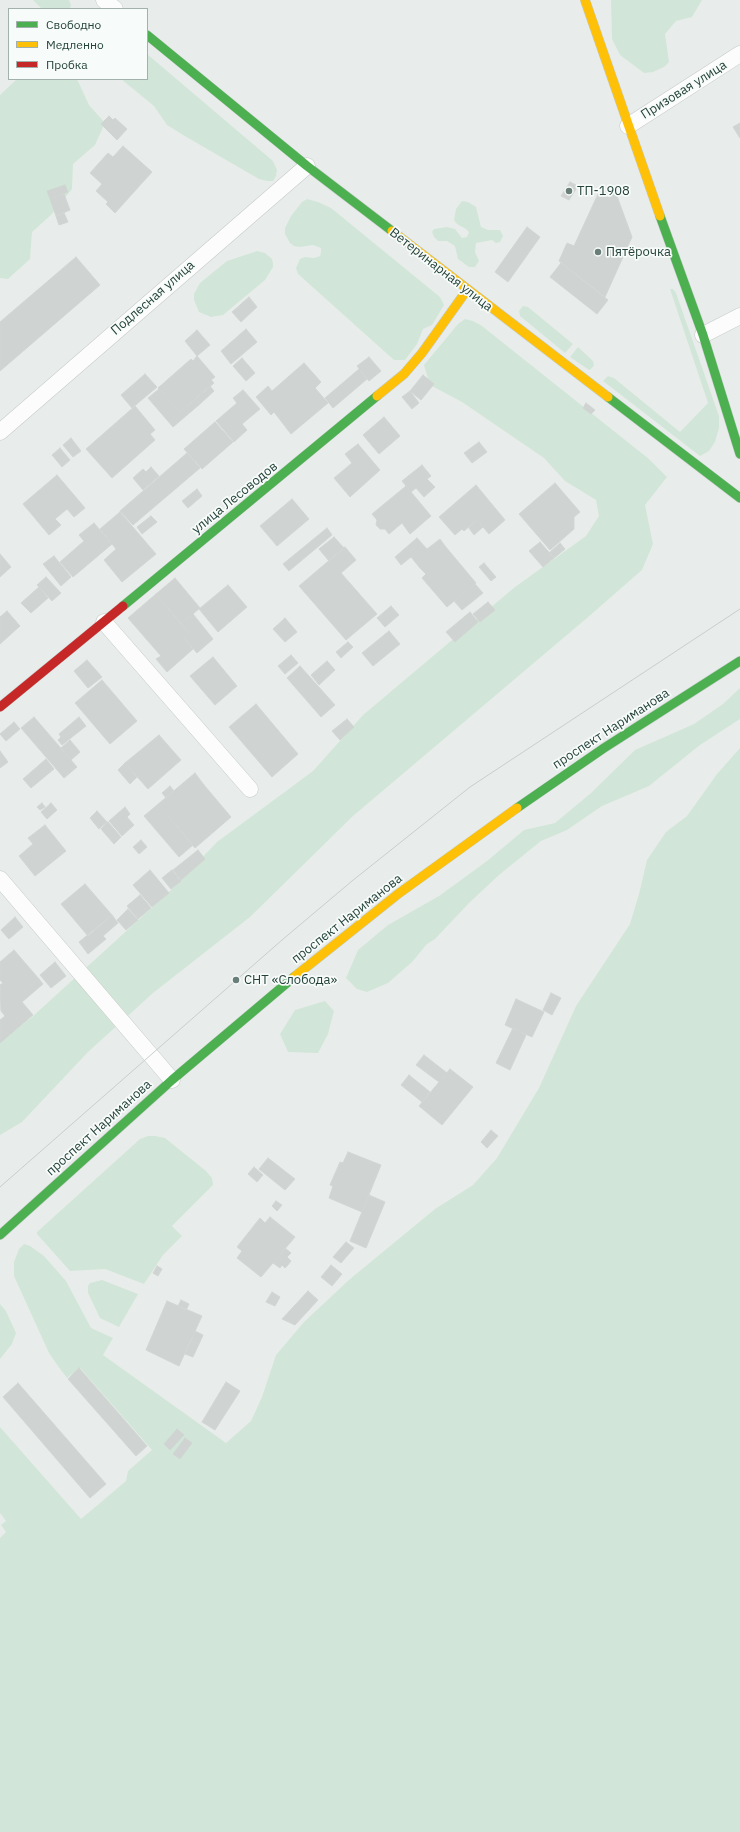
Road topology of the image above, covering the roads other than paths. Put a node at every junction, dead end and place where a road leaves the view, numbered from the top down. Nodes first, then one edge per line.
1 (104, 0) edge
2 (585, 0) edge
3 (114, 8) edge
4 (148, 36) edge
5 (740, 54) edge
6 (628, 126) junction
7 (307, 166) junction
8 (467, 290) junction
9 (740, 316) edge
10 (703, 336) junction
11 (0, 432) edge
12 (740, 454) edge
13 (740, 498) edge
14 (104, 622) junction
15 (740, 661) edge
16 (0, 707) edge
17 (250, 789) dead end
18 (0, 878) edge
19 (172, 1080) junction
20 (0, 1235) edge

1 - 3 street
2 - 6 street
4 - 7 street, Ветеринарная улица
5 - 6 street, Призовая улица
6 - 10 street
7 - 8 street, Ветеринарная улица
7 - 11 street, Подлесная улица
8 - 13 street, Ветеринарная улица
8 - 14 street, улица Лесоводов
9 - 10 street
10 - 12 street
14 - 16 street, улица Лесоводов
14 - 17 street
15 - 19 street, проспект Нариманова
18 - 19 street
19 - 20 street, проспект Нариманова

